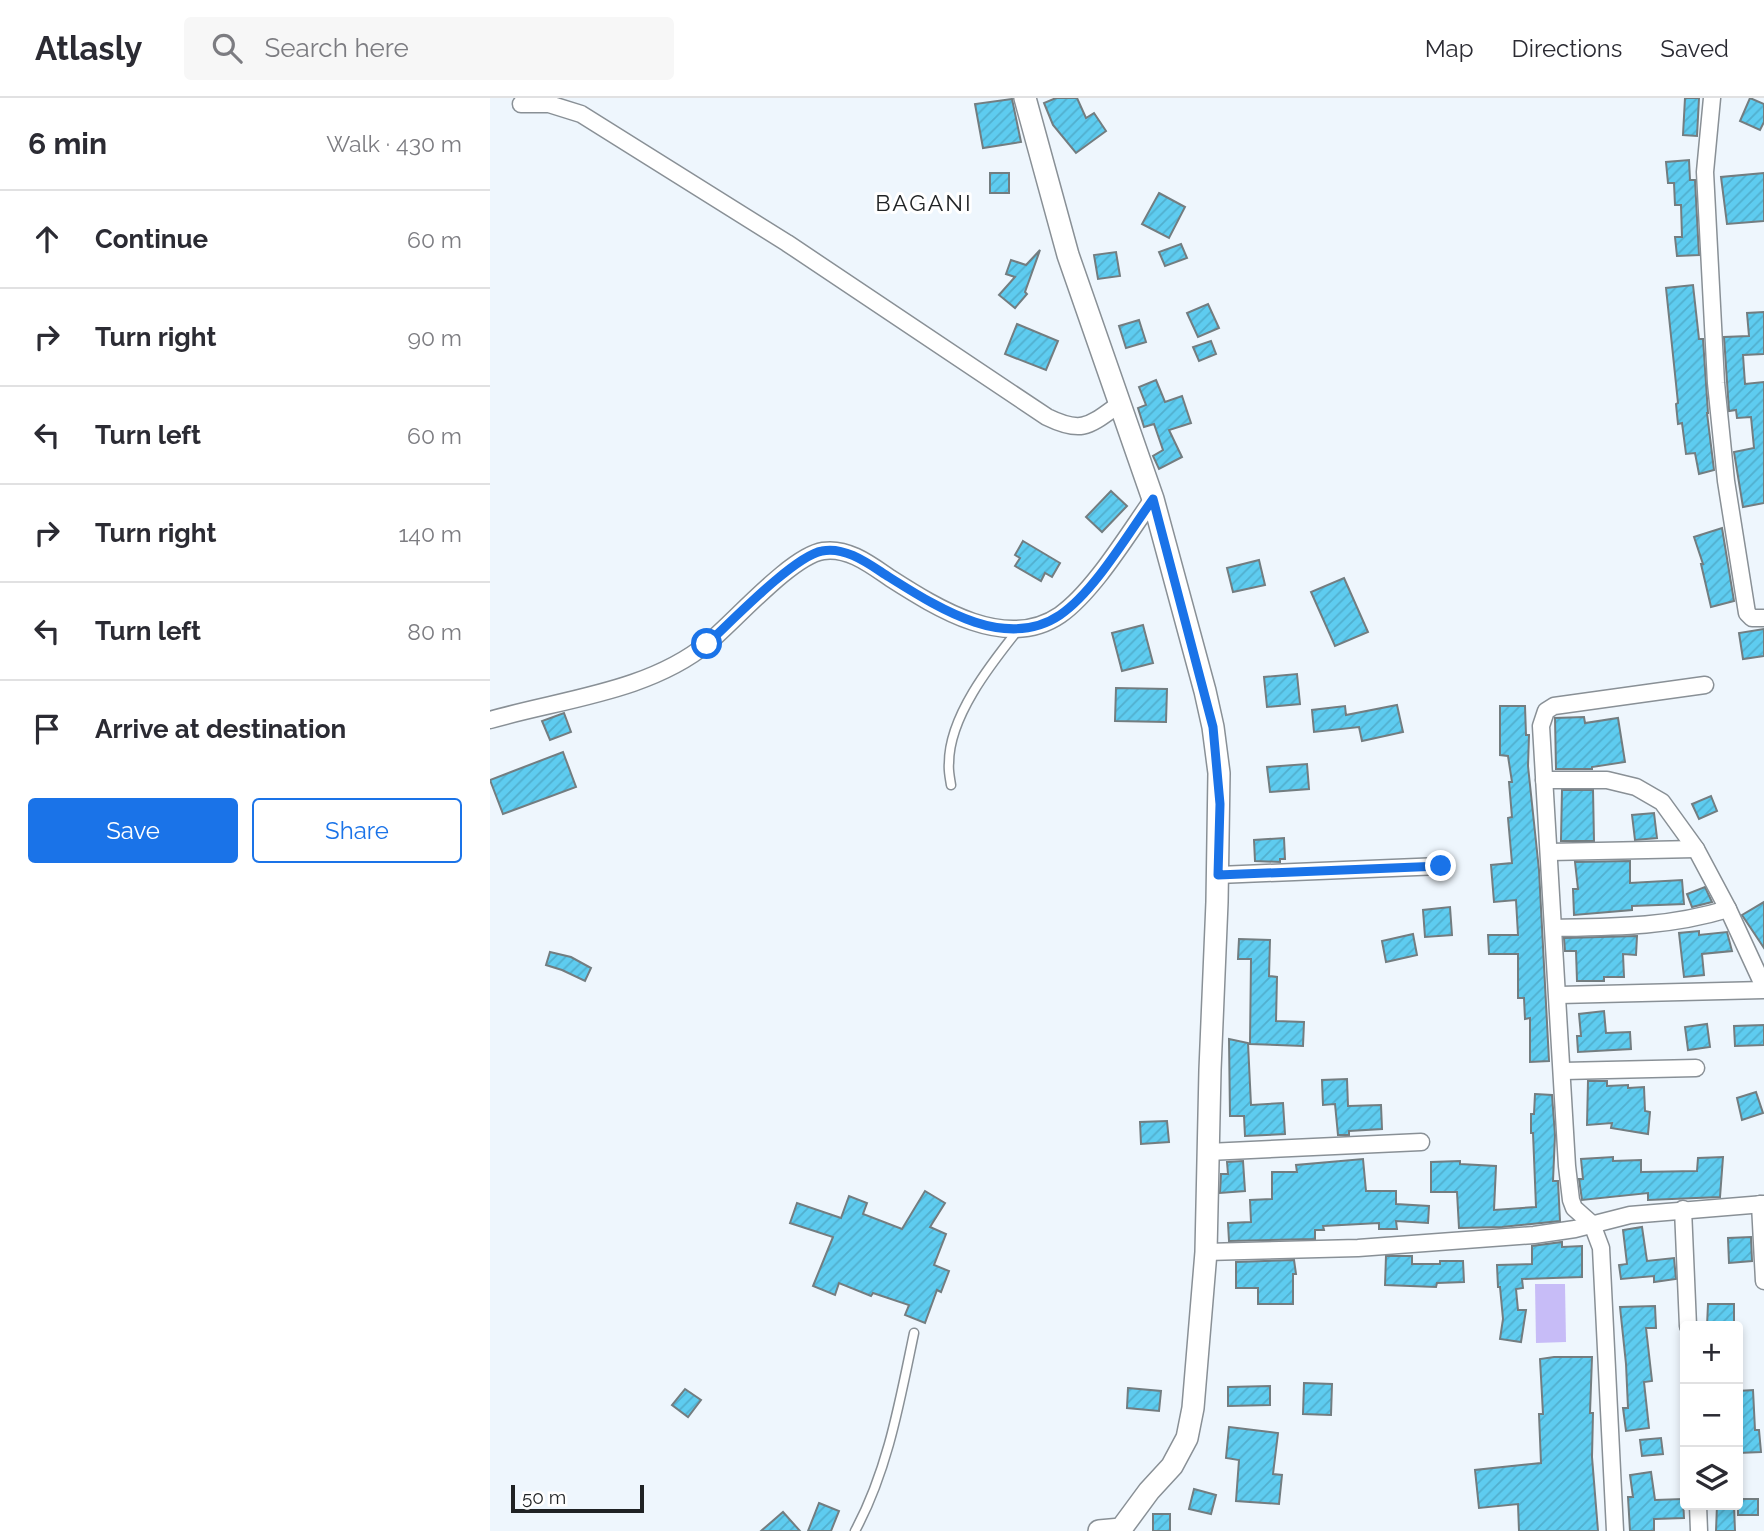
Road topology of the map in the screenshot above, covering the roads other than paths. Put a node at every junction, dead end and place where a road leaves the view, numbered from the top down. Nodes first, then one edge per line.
1 (1025, 98) edge
2 (1712, 98) edge
3 (521, 104) dead end
4 (1118, 405) junction
5 (1153, 499) junction
6 (1764, 618) edge
7 (1017, 630) junction
8 (1705, 685) dead end
9 (490, 719) edge
10 (1544, 780) junction
11 (951, 785) dead end
12 (1696, 849) junction
13 (1549, 852) junction
14 (1441, 866) dead end
15 (1218, 875) junction
16 (1728, 909) junction
17 (1554, 928) junction
18 (1764, 988) edge
19 (1559, 995) junction
20 (1696, 1068) dead end
21 (1563, 1072) junction
22 (1421, 1142) dead end
23 (1208, 1152) junction
24 (1762, 1204) edge
25 (1683, 1209) junction
26 (1592, 1224) junction
27 (1206, 1252) junction
28 (1764, 1280) edge
29 (1688, 1321) edge
30 (914, 1333) dead end
31 (1698, 1510) edge
32 (1120, 1530) edge
33 (855, 1531) edge
34 (1099, 1531) edge
35 (1615, 1531) edge
36 (1699, 1531) edge

1 - 4 street
2 - 6 street
3 - 4 street
4 - 5 street
5 - 7 street
5 - 15 street
7 - 9 street
7 - 11 lane
8 - 10 street
10 - 12 street
10 - 13 street
12 - 13 street
12 - 16 street
13 - 17 street
14 - 15 street
15 - 23 street
16 - 17 street
16 - 18 street
17 - 19 street
18 - 19 street
19 - 21 street
20 - 21 street
21 - 26 street
22 - 23 street
23 - 27 street
24 - 25 street
24 - 28 street
25 - 26 street
25 - 29 street
26 - 27 street
26 - 35 street
27 - 32 street
30 - 33 lane
31 - 36 street
32 - 34 street

